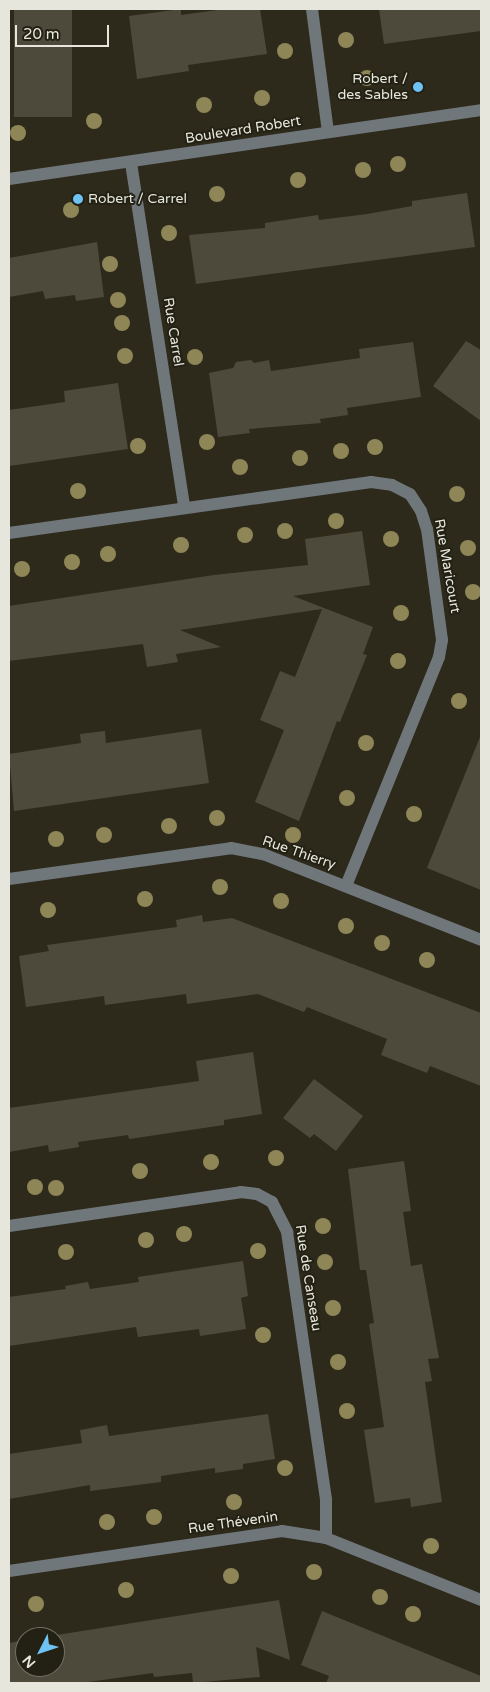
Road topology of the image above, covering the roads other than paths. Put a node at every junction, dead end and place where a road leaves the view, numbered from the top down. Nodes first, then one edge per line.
1 (312, 9) edge
2 (481, 110) edge
3 (328, 132) junction
4 (131, 163) junction
5 (9, 179) edge
6 (184, 507) junction
7 (9, 533) edge
8 (9, 879) edge
9 (346, 886) junction
10 (481, 940) edge
11 (9, 1226) edge
12 (326, 1538) junction
13 (9, 1571) edge
14 (481, 1600) edge

1 - 3 street
2 - 3 street, Boulevard Robert
3 - 4 street, Boulevard Robert
4 - 5 street, Boulevard Robert
4 - 6 street, Rue Carrel
6 - 7 street, Rue Maricourt
6 - 9 street, Rue Maricourt
8 - 9 street, Rue Thierry
9 - 10 street, Rue Thierry
11 - 12 street, Rue de Canseau
12 - 13 street, Rue Thévenin
12 - 14 street, Rue Thévenin

